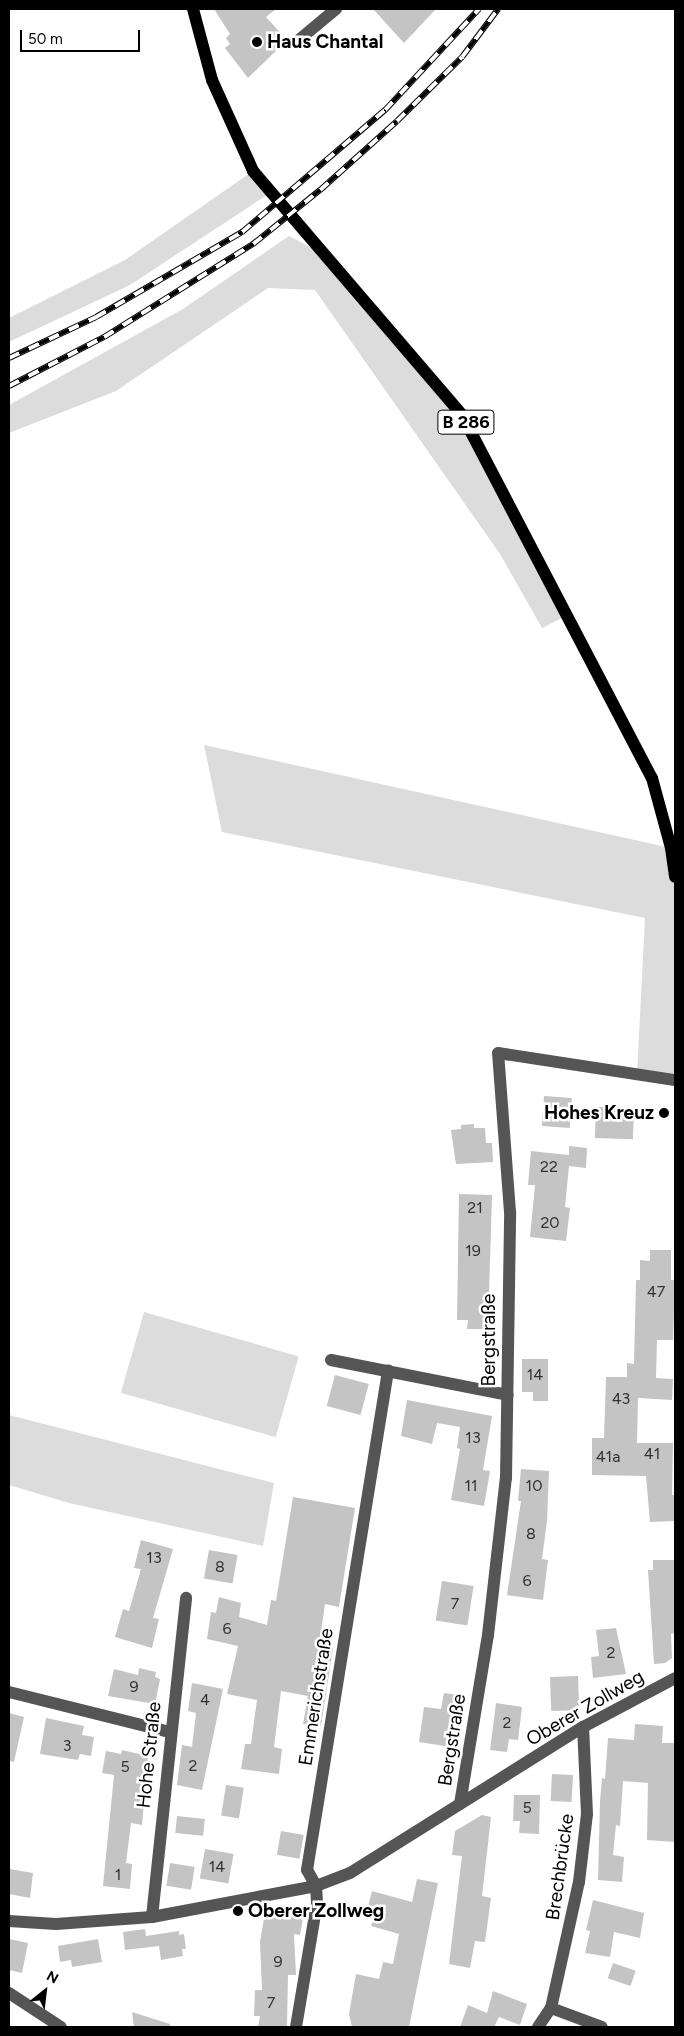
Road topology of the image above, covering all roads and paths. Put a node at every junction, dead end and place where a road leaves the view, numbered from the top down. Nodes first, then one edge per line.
1 (193, 9) edge
2 (336, 9) edge
3 (300, 39) dead end
4 (675, 877) edge
5 (675, 1080) edge
6 (331, 1360) dead end
7 (388, 1371) junction
8 (508, 1395) junction
9 (186, 1598) dead end
10 (675, 1678) edge
11 (9, 1692) edge
12 (583, 1727) junction
13 (170, 1732) junction
14 (460, 1804) junction
15 (316, 1886) junction
16 (152, 1917) junction
17 (9, 1921) edge
18 (9, 1993) edge
19 (550, 2008) junction
20 (61, 2027) edge
21 (296, 2027) edge
22 (538, 2027) edge
23 (602, 2027) edge

1 - 4 main road, B 286
2 - 3 street
5 - 8 street, Bergstraße
6 - 7 street
7 - 8 street
7 - 15 street, Emmerichstraße
8 - 14 street, Bergstraße
9 - 13 street, Hohe Straße
10 - 12 street, Oberer Zollweg
11 - 13 street
12 - 14 street, Oberer Zollweg
12 - 19 street, Brechbrücke
13 - 16 street, Hohe Straße
14 - 15 street, Oberer Zollweg
15 - 16 street, Oberer Zollweg
15 - 21 street, Emmerichstraße
16 - 17 street, Oberer Zollweg
18 - 20 street
19 - 22 street, Brechbrücke
19 - 23 street

